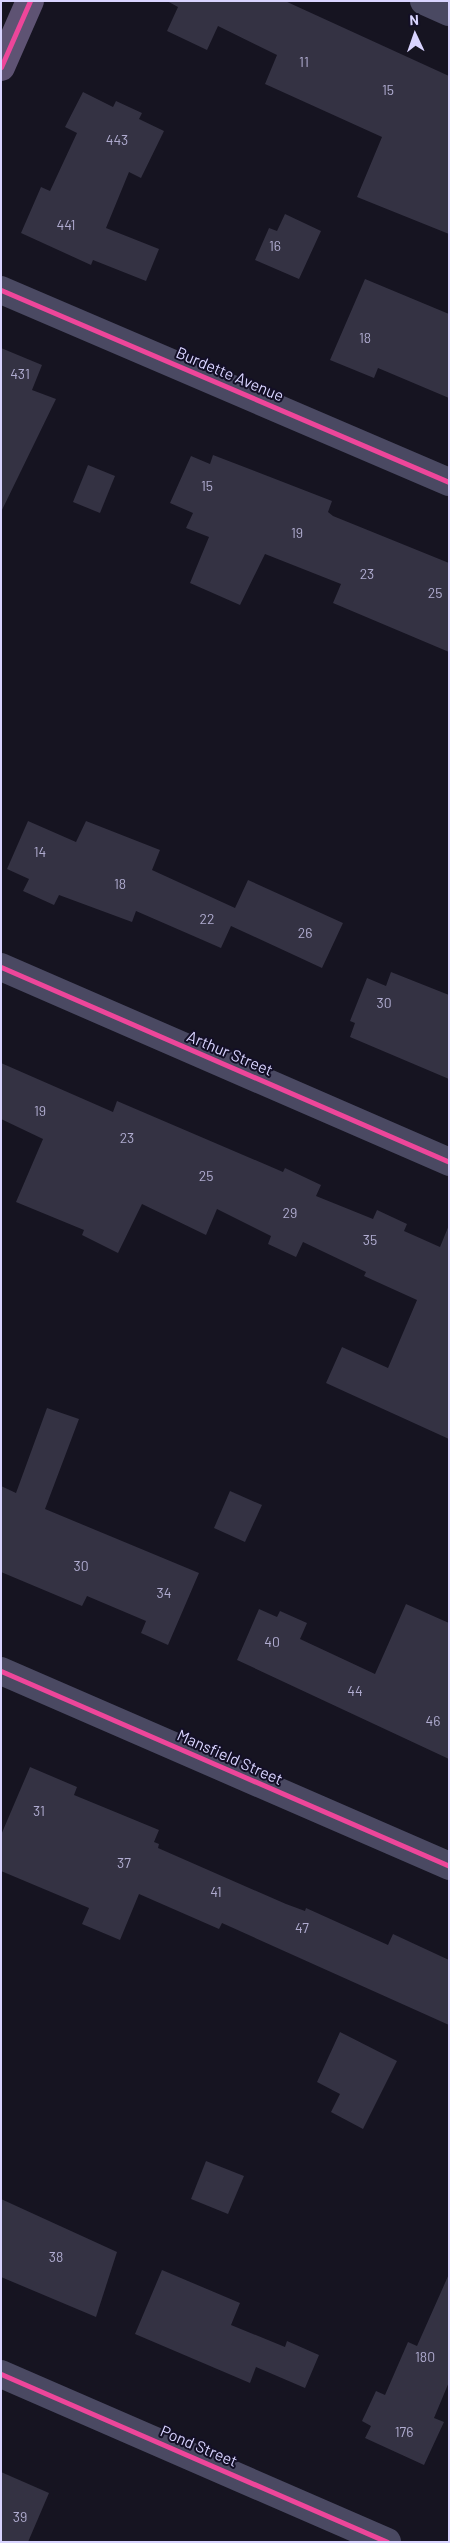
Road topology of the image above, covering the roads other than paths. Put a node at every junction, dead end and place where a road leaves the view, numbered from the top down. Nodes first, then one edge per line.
1 (30, 1) edge
2 (424, 1) edge
3 (449, 12) edge
4 (1, 67) edge
5 (1, 290) edge
6 (449, 482) edge
7 (1, 967) edge
8 (449, 1162) edge
9 (1, 1671) edge
10 (449, 1866) edge
11 (1, 2374) edge
12 (387, 2542) edge

1 - 4 main road
2 - 3 street
5 - 6 street, Burdette Avenue
7 - 8 street, Arthur Street
9 - 10 street, Mansfield Street
11 - 12 street, Pond Street

